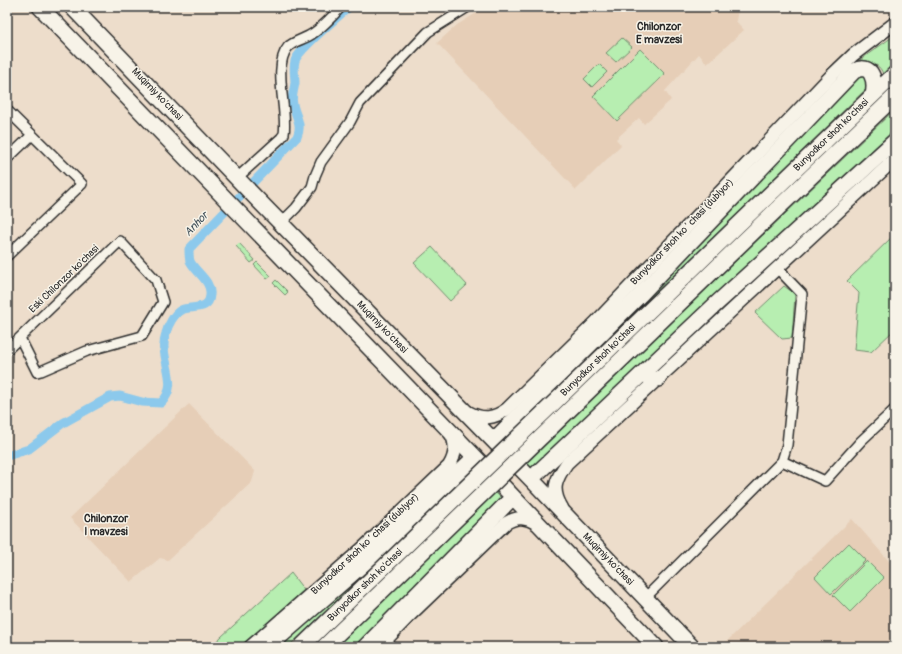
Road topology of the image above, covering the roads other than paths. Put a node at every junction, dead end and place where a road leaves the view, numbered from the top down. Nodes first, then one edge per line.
1 (40, 7) edge
2 (72, 7) edge
3 (341, 7) edge
4 (468, 7) edge
5 (85, 20) junction
6 (895, 22) edge
7 (68, 36) junction
8 (895, 74) edge
9 (874, 95) junction
10 (892, 102) edge
11 (7, 110) edge
12 (32, 135) junction
13 (895, 141) edge
14 (895, 159) edge
15 (7, 160) edge
16 (239, 180) junction
17 (281, 223) junction
18 (7, 256) edge
19 (778, 268) junction
20 (20, 338) junction
21 (7, 350) edge
22 (653, 374) junction
23 (461, 407) junction
24 (895, 409) edge
25 (448, 430) junction
26 (494, 440) junction
27 (475, 457) junction
28 (782, 461) junction
29 (531, 479) junction
30 (513, 497) junction
31 (568, 518) junction
32 (543, 529) junction
33 (345, 572) junction
34 (645, 598) junction
35 (665, 618) junction
36 (645, 636) junction
37 (250, 647) edge
38 (268, 647) edge
39 (302, 647) edge
40 (324, 647) edge
41 (365, 647) edge
42 (379, 647) edge
43 (656, 647) edge
44 (692, 647) edge

1 - 7 main road
2 - 5 main road, Muqimiy ko'chasi
3 - 16 street
4 - 17 street
5 - 7 main road
5 - 16 main road, Muqimiy ko'chasi
6 - 23 street, Bunyodkor shoh koʻchasi (dublyor)
7 - 25 main road
8 - 9 main road, Bunyodkor shoh ko'chasi
9 - 26 main road
9 - 39 main road, Bunyodkor shoh ko'chasi, bridge
10 - 40 main road, Bunyodkor shoh ko'chasi, bridge
11 - 12 street
12 - 15 street
12 - 18 street
13 - 22 main road
14 - 19 street
16 - 17 main road, Muqimiy ko'chasi
17 - 23 main road, Muqimiy ko'chasi
19 - 22 street
19 - 28 street
20 - 20 street, Eski Chilonzor ko'chasi
20 - 21 street, Eski Chilonzor ko'chasi
22 - 29 main road
22 - 31 street
23 - 26 main road, Muqimiy ko'chasi
24 - 28 street
25 - 27 main road
25 - 33 street, Bunyodkor shoh koʻchasi (dublyor)
26 - 29 main road, Muqimiy ko'chasi
27 - 30 main road
27 - 33 main road
28 - 34 street
29 - 31 main road, Muqimiy ko'chasi
30 - 32 main road
30 - 41 main road
31 - 34 main road, Muqimiy ko'chasi
32 - 36 main road
32 - 42 street
33 - 37 street, Bunyodkor shoh koʻchasi (dublyor)
33 - 38 main road
34 - 35 main road, Muqimiy ko'chasi
35 - 36 main road
35 - 44 main road, Muqimiy ko'chasi
36 - 43 main road

